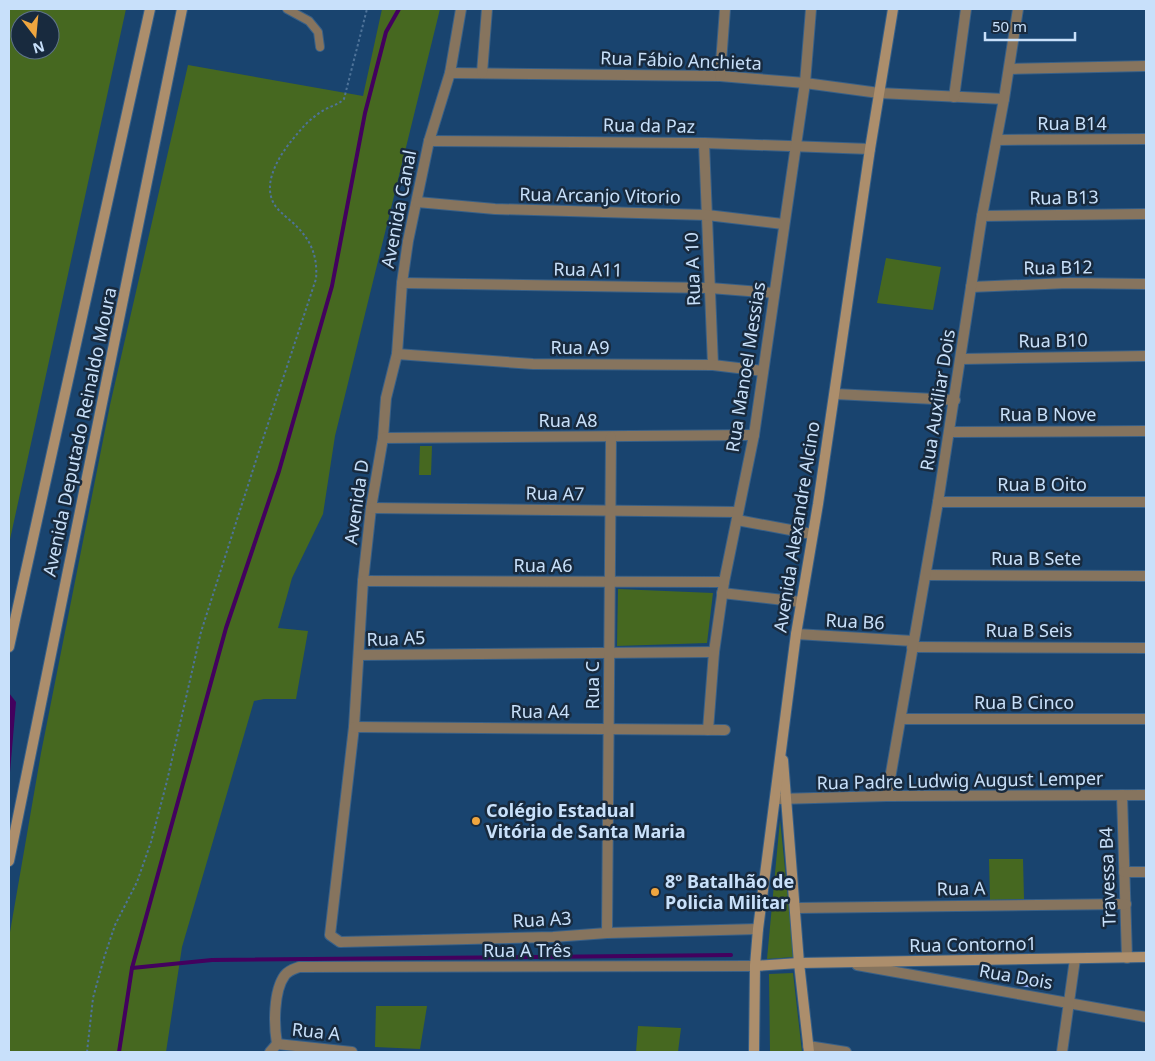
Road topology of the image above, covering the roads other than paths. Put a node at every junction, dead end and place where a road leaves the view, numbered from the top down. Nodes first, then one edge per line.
1 (150, 9) edge
2 (182, 9) edge
3 (287, 9) edge
4 (461, 9) edge
5 (487, 9) edge
6 (725, 9) edge
7 (812, 9) edge
8 (893, 9) edge
9 (966, 9) edge
10 (1018, 9) edge
11 (320, 47) dead end
12 (1146, 66) edge
13 (1009, 69) junction
14 (450, 73) junction
15 (482, 73) junction
16 (720, 76) junction
17 (804, 83) junction
18 (879, 93) junction
19 (954, 97) junction
20 (1004, 99) junction
21 (1146, 139) edge
22 (997, 140) junction
23 (429, 141) junction
24 (704, 143) junction
25 (795, 146) junction
26 (870, 149) junction
27 (417, 202) junction
28 (1146, 214) edge
29 (707, 215) junction
30 (982, 216) junction
31 (783, 224) junction
32 (402, 283) junction
33 (1146, 284) edge
34 (971, 287) junction
35 (710, 288) junction
36 (774, 293) junction
37 (397, 354) junction
38 (1146, 356) edge
39 (961, 359) junction
40 (713, 365) junction
41 (763, 371) junction
42 (835, 394) junction
43 (955, 400) junction
44 (1146, 431) edge
45 (950, 432) junction
46 (754, 434) junction
47 (611, 437) junction
48 (383, 438) junction
49 (938, 502) junction
50 (1146, 502) edge
51 (371, 508) junction
52 (611, 511) junction
53 (738, 516) junction
54 (812, 534) junction
55 (926, 575) junction
56 (1146, 576) edge
57 (363, 581) junction
58 (610, 582) junction
59 (723, 588) junction
60 (801, 602) junction
61 (796, 634) junction
62 (913, 644) junction
63 (9, 647) edge
64 (1146, 648) edge
65 (714, 652) junction
66 (610, 654) junction
67 (359, 655) junction
68 (901, 719) junction
69 (1146, 719) edge
70 (354, 727) junction
71 (609, 729) junction
72 (708, 730) junction
73 (725, 730) dead end
74 (781, 744) junction
75 (1122, 795) junction
76 (1146, 795) edge
77 (887, 796) junction
78 (774, 799) junction
79 (787, 800) junction
80 (9, 861) edge
81 (1124, 872) junction
82 (1146, 872) edge
83 (1126, 904) junction
84 (796, 908) junction
85 (758, 929) junction
86 (607, 933) junction
87 (330, 935) joint
88 (1146, 957) edge
89 (1127, 958) junction
90 (1075, 959) junction
91 (799, 963) junction
92 (850, 963) junction
93 (756, 966) junction
94 (1069, 1003) junction
95 (1146, 1017) edge
96 (274, 1048) edge
97 (809, 1049) edge
98 (352, 1052) edge
99 (754, 1052) edge
100 (846, 1052) edge
101 (1062, 1052) edge

1 - 63 street, Avenida Deputado Reinaldo Moura
2 - 80 street, Avenida Deputado Reinaldo Moura
3 - 11 lane
4 - 14 street, Avenida Canal
5 - 15 street
6 - 16 street
7 - 17 street, Rua Manoel Messias
8 - 18 street, Avenida Alexandre Alcino
9 - 19 street
10 - 13 street, Rua Auxiliar Dois
12 - 13 street
13 - 20 street, Rua Auxiliar Dois
14 - 15 street
14 - 23 street, Avenida Canal
15 - 16 street, Rua Fábio Anchieta
16 - 17 street, Rua Fábio Anchieta
17 - 18 street, Rua Fábio Anchieta
17 - 25 street, Rua Manoel Messias
18 - 19 street, Rua Fábio Anchieta
18 - 26 street, Avenida Alexandre Alcino
19 - 20 street, Rua Fábio Anchieta
20 - 22 street, Rua Auxiliar Dois
21 - 22 street, Rua B14
22 - 30 street, Rua Auxiliar Dois
23 - 24 street, Rua da Paz
23 - 27 street, Avenida Canal
24 - 25 street, Rua da Paz
24 - 29 street, Rua A 10
25 - 26 street, Rua da Paz
25 - 31 street, Rua Manoel Messias
26 - 42 street, Avenida Alexandre Alcino
27 - 29 street, Rua Arcanjo Vitorio
27 - 32 street, Avenida Canal
28 - 30 street, Rua B13
29 - 31 street, Rua Arcanjo Vitorio
29 - 35 street, Rua A 10
30 - 34 street, Rua Auxiliar Dois
31 - 36 street, Rua Manoel Messias
32 - 35 street, Rua A11
32 - 37 street, Avenida Canal
33 - 34 street, Rua B12
34 - 39 street, Rua Auxiliar Dois
35 - 36 street, Rua A11
35 - 40 street, Rua A 10
36 - 41 street, Rua Manoel Messias
37 - 40 street, Rua A9
37 - 48 street, Avenida D
38 - 39 street, Rua B10
39 - 43 street, Rua Auxiliar Dois
40 - 41 street, Rua A9
41 - 46 street, Rua Manoel Messias
42 - 43 street
42 - 54 street, Avenida Alexandre Alcino
43 - 45 street, Rua Auxiliar Dois
44 - 45 street, Rua B Nove
45 - 49 street, Rua Auxiliar Dois
46 - 47 street, Rua A8
46 - 53 street, Rua Manoel Messias
47 - 48 street, Rua A8
47 - 52 street, Rua C
48 - 51 street, Avenida D
49 - 50 street, Rua B Oito
49 - 55 street, Rua Auxiliar Dois
51 - 52 street, Rua A7
51 - 57 street, Avenida D
52 - 53 street, Rua A7
52 - 58 street, Rua C
53 - 54 street, Rua A7
53 - 59 street, Rua Manoel Messias
54 - 60 street, Avenida Alexandre Alcino
55 - 56 street, Rua B Sete
55 - 62 street, Rua Auxiliar Dois
57 - 58 street, Rua A6
57 - 67 street, Avenida D
58 - 59 street, Rua A6
58 - 66 street, Rua C
59 - 60 street, Rua A6
59 - 65 street, Rua Manoel Messias
60 - 61 street, Avenida Alexandre Alcino
61 - 62 street, Rua B6
61 - 74 street, Avenida Alexandre Alcino
62 - 64 street, Rua B Seis
62 - 68 street, Rua Auxiliar Dois
65 - 66 street, Rua A5
65 - 72 street, Rua Manoel Messias
66 - 67 street, Rua A5
66 - 71 street, Rua C
67 - 70 street, Rua A5
68 - 69 street, Rua B Cinco
68 - 77 street, Rua Auxiliar Dois
70 - 71 street, Rua A4
70 - 87 street, Rua A5
71 - 72 street, Rua A4
71 - 86 street, Rua C
72 - 73 street, Rua A4
74 - 78 street, Avenida Alexandre Alcino
74 - 79 street
75 - 76 street, Rua Padre Ludwig August Lemper
75 - 77 street, Rua Padre Ludwig August Lemper
75 - 81 street, Travessa B4
77 - 79 street, Rua Padre Ludwig August Lemper
78 - 79 street, Rua Padre Ludwig August Lemper
78 - 85 street, Avenida Alexandre Alcino
79 - 84 street
81 - 82 street
81 - 83 street, Travessa B4
83 - 84 street, Rua A
83 - 89 street, Travessa B4
84 - 91 street
85 - 86 street, Rua A3
85 - 93 street, Avenida Alexandre Alcino
86 - 87 street, Rua A3
88 - 89 street, Rua Contorno1
89 - 90 street, Rua Contorno1
90 - 92 street, Rua Contorno1
90 - 94 street
91 - 92 street, Rua Contorno1
91 - 93 street, Rua Contorno1
91 - 97 street
92 - 94 street, Rua Dois
93 - 96 street, Rua A Três
93 - 99 street, Avenida Alexandre Alcino
94 - 95 street, Rua Dois
94 - 101 street
96 - 98 street, Rua A
97 - 100 street

